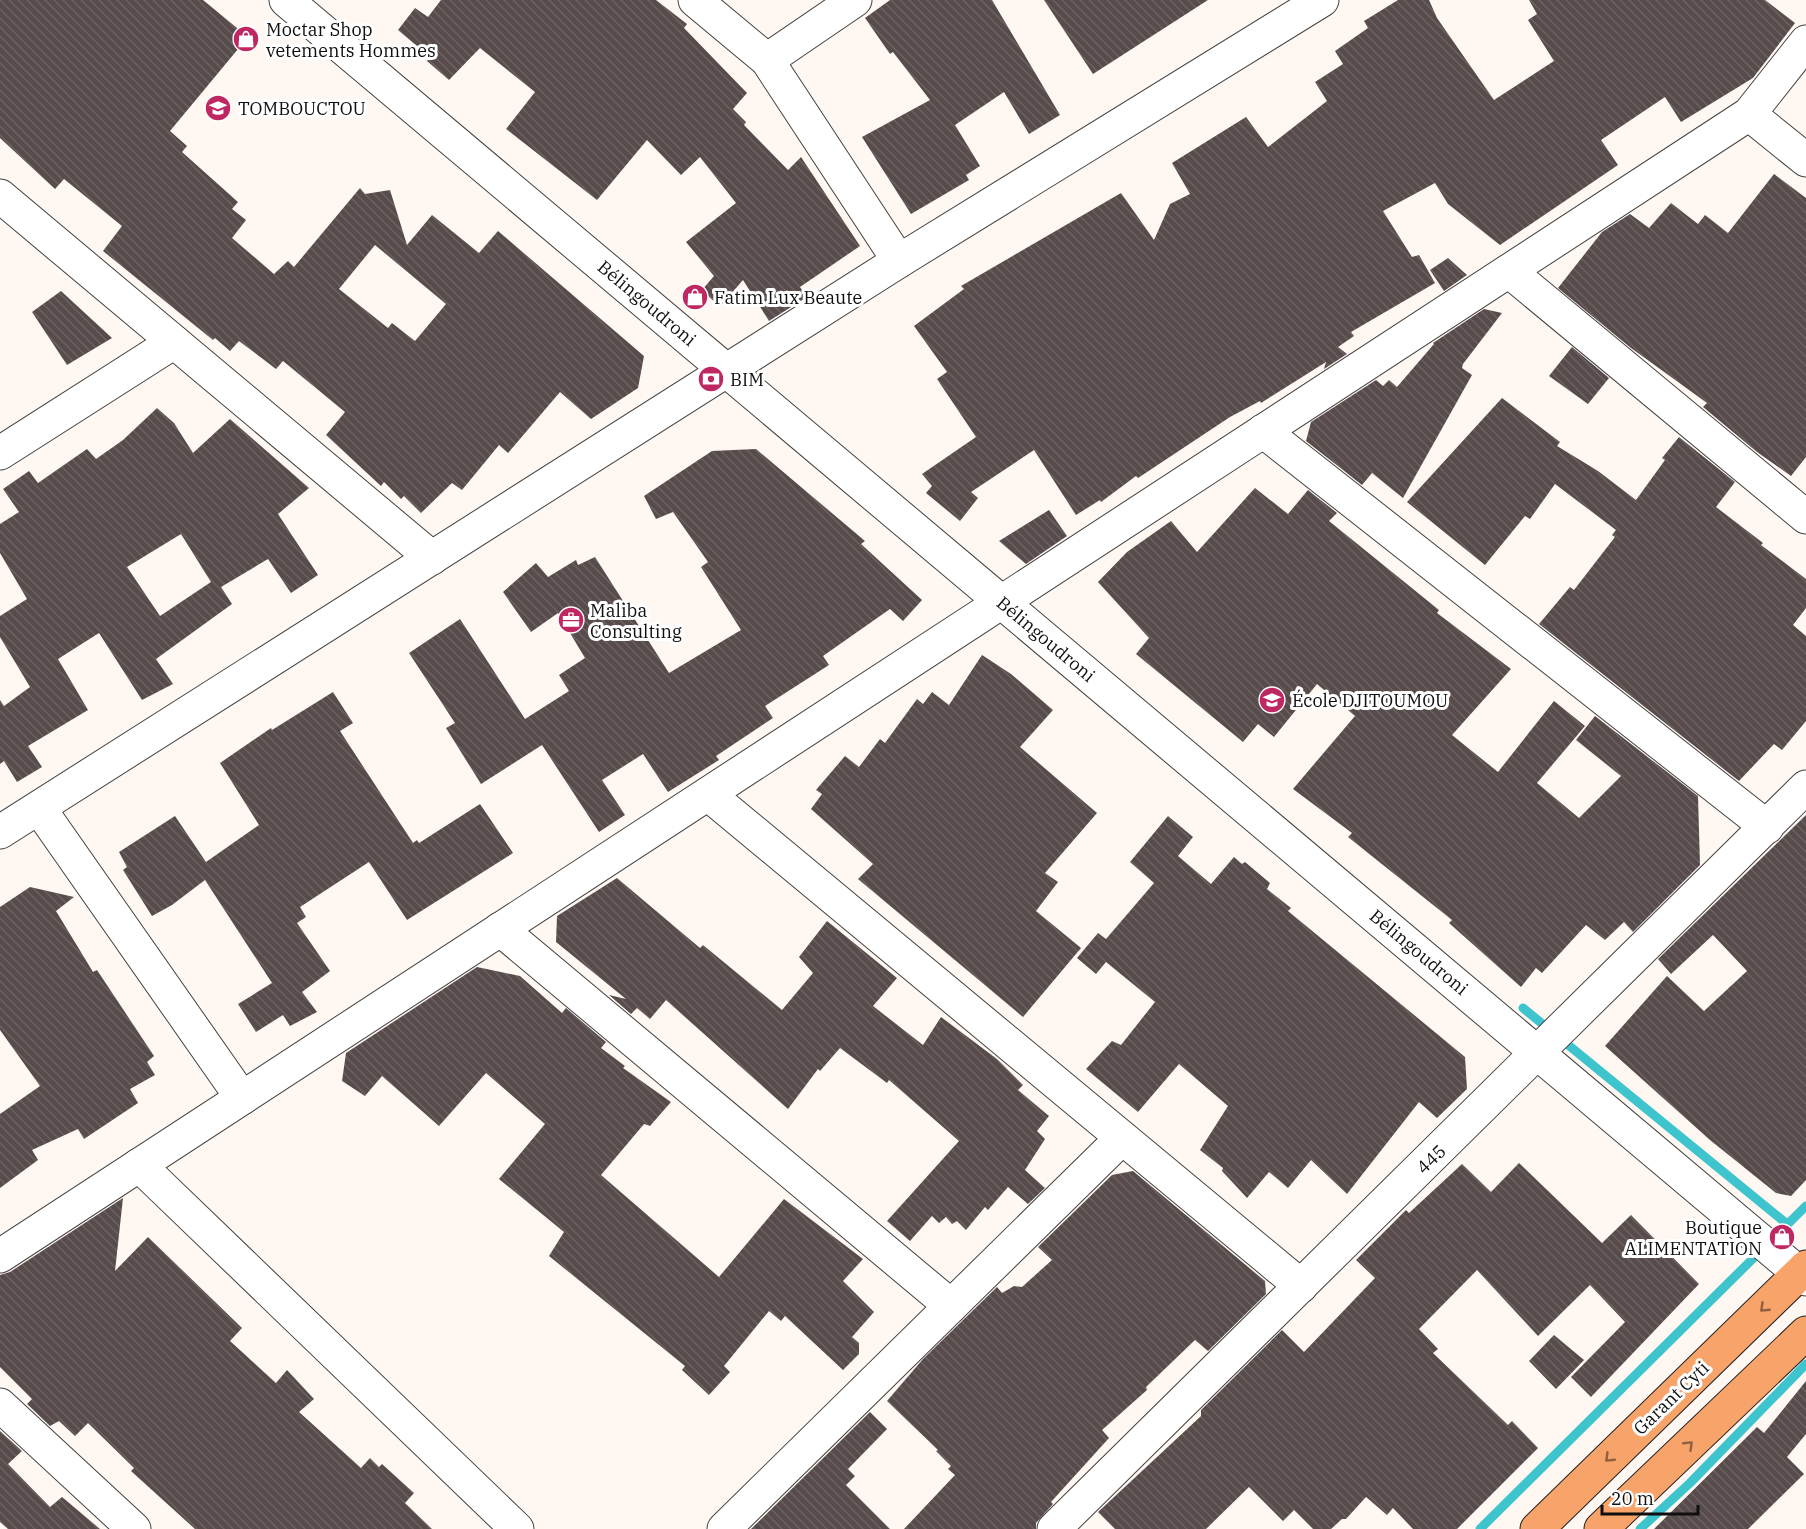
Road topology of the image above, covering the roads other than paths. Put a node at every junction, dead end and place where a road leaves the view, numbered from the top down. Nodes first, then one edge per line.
1 (286, 0) edge
2 (695, 0) edge
3 (855, 0) edge
4 (1322, 0) edge
5 (1806, 42) edge
6 (767, 60) junction
7 (1749, 114) junction
8 (1806, 160) edge
9 (0, 196) edge
10 (898, 261) junction
11 (1509, 271) junction
12 (174, 342) junction
13 (726, 370) junction
14 (1263, 431) junction
15 (0, 453) edge
16 (1806, 517) edge
17 (432, 558) junction
18 (1000, 601) junction
19 (1806, 787) edge
20 (708, 794) junction
21 (39, 808) junction
22 (1767, 827) junction
23 (0, 832) edge
24 (500, 929) junction
25 (1539, 1052) junction
26 (242, 1098) junction
27 (1122, 1138) junction
28 (139, 1165) junction
29 (0, 1256) edge
30 (1804, 1273) edge
31 (1301, 1286) junction
32 (951, 1306) junction
33 (1806, 1333) edge
34 (0, 1405) edge
35 (134, 1529) edge
36 (517, 1529) edge
37 (724, 1529) edge
38 (1054, 1529) edge
39 (1537, 1529) edge
40 (1601, 1529) edge

1 - 13 street, Bélingoudroni
2 - 6 street
3 - 6 street
4 - 10 street
5 - 7 street
6 - 10 street
7 - 8 street
7 - 11 street
9 - 12 street
10 - 13 street
11 - 14 street
11 - 16 street
12 - 15 street
12 - 17 street
13 - 17 street
13 - 18 street, Bélingoudroni
14 - 18 street
14 - 22 street
17 - 21 street
18 - 20 street
18 - 25 street, Bélingoudroni
19 - 22 street, 445
20 - 24 street
20 - 27 street
21 - 23 street
21 - 26 street
22 - 25 street, 445
24 - 26 street
24 - 32 street
25 - 30 street, Bélingoudroni
25 - 31 street, 445
26 - 28 street
27 - 31 street
27 - 32 street
28 - 29 street
28 - 36 street
30 -> 39 main road, Garant Cyti
31 - 38 street, 445
32 - 37 street
40 -> 33 main road
34 - 35 street

